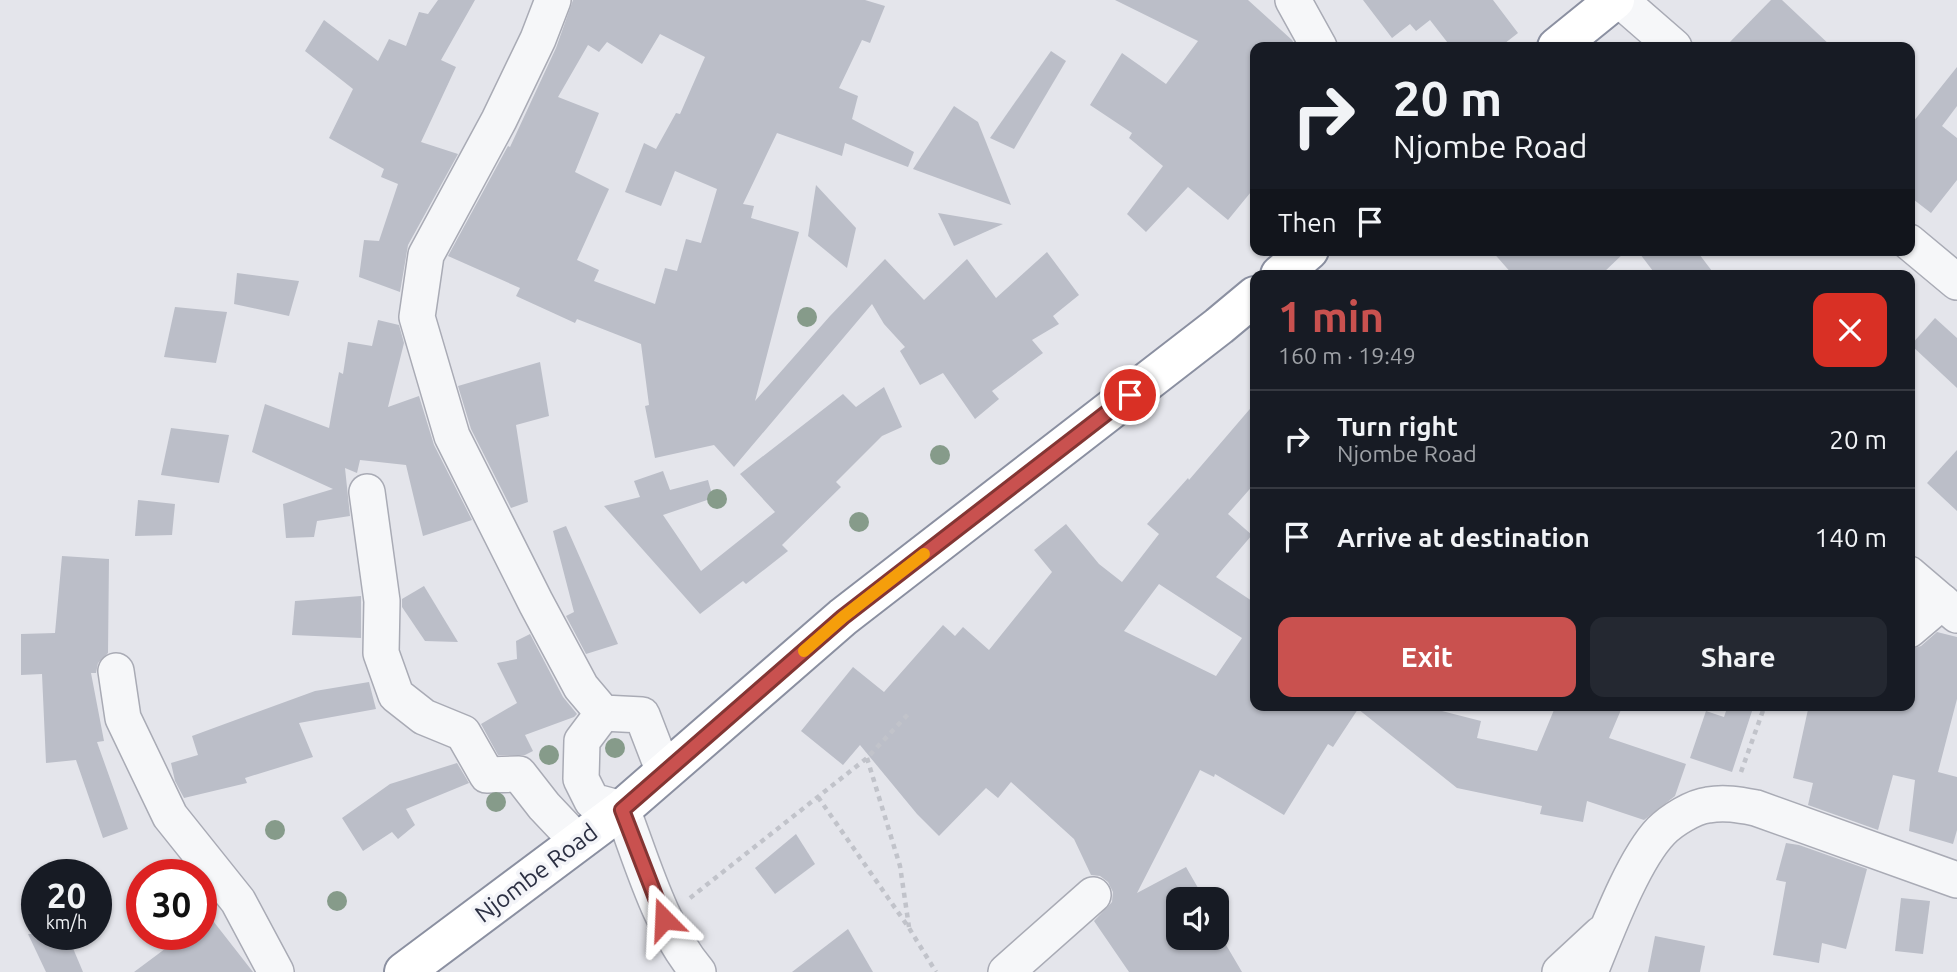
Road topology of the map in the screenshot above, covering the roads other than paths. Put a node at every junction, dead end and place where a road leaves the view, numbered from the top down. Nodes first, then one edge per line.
1 (553, 0) edge
2 (1293, 0) edge
3 (1618, 0) edge
4 (1316, 42) edge
5 (1564, 42) edge
6 (1668, 42) edge
7 (1915, 247) edge
8 (1302, 256) edge
9 (1286, 270) edge
10 (1957, 282) edge
11 (1250, 300) edge
12 (367, 492) dead end
13 (1915, 579) edge
14 (1950, 609) edge
15 (1915, 627) edge
16 (116, 671) dead end
17 (603, 713) junction
18 (664, 772) junction
19 (622, 810) junction
20 (578, 842) junction
21 (1957, 880) edge
22 (1093, 895) dead end
23 (1609, 926) junction
24 (276, 972) edge
25 (404, 972) edge
26 (698, 972) edge
27 (1006, 972) edge
28 (1560, 972) edge
29 (1590, 972) edge

1 - 17 street
2 - 4 street
3 - 5 highway
3 - 6 street
7 - 10 street
8 - 9 highway
11 - 18 highway, Njombe Road
12 - 20 street
13 - 14 street
14 - 15 street
16 - 24 street
17 - 18 street
17 - 19 street
18 - 19 highway, Njombe Road
19 - 20 highway, Njombe Road
19 - 26 street
20 - 25 highway, Njombe Road
21 - 23 street
22 - 27 street
23 - 28 street
23 - 29 street

